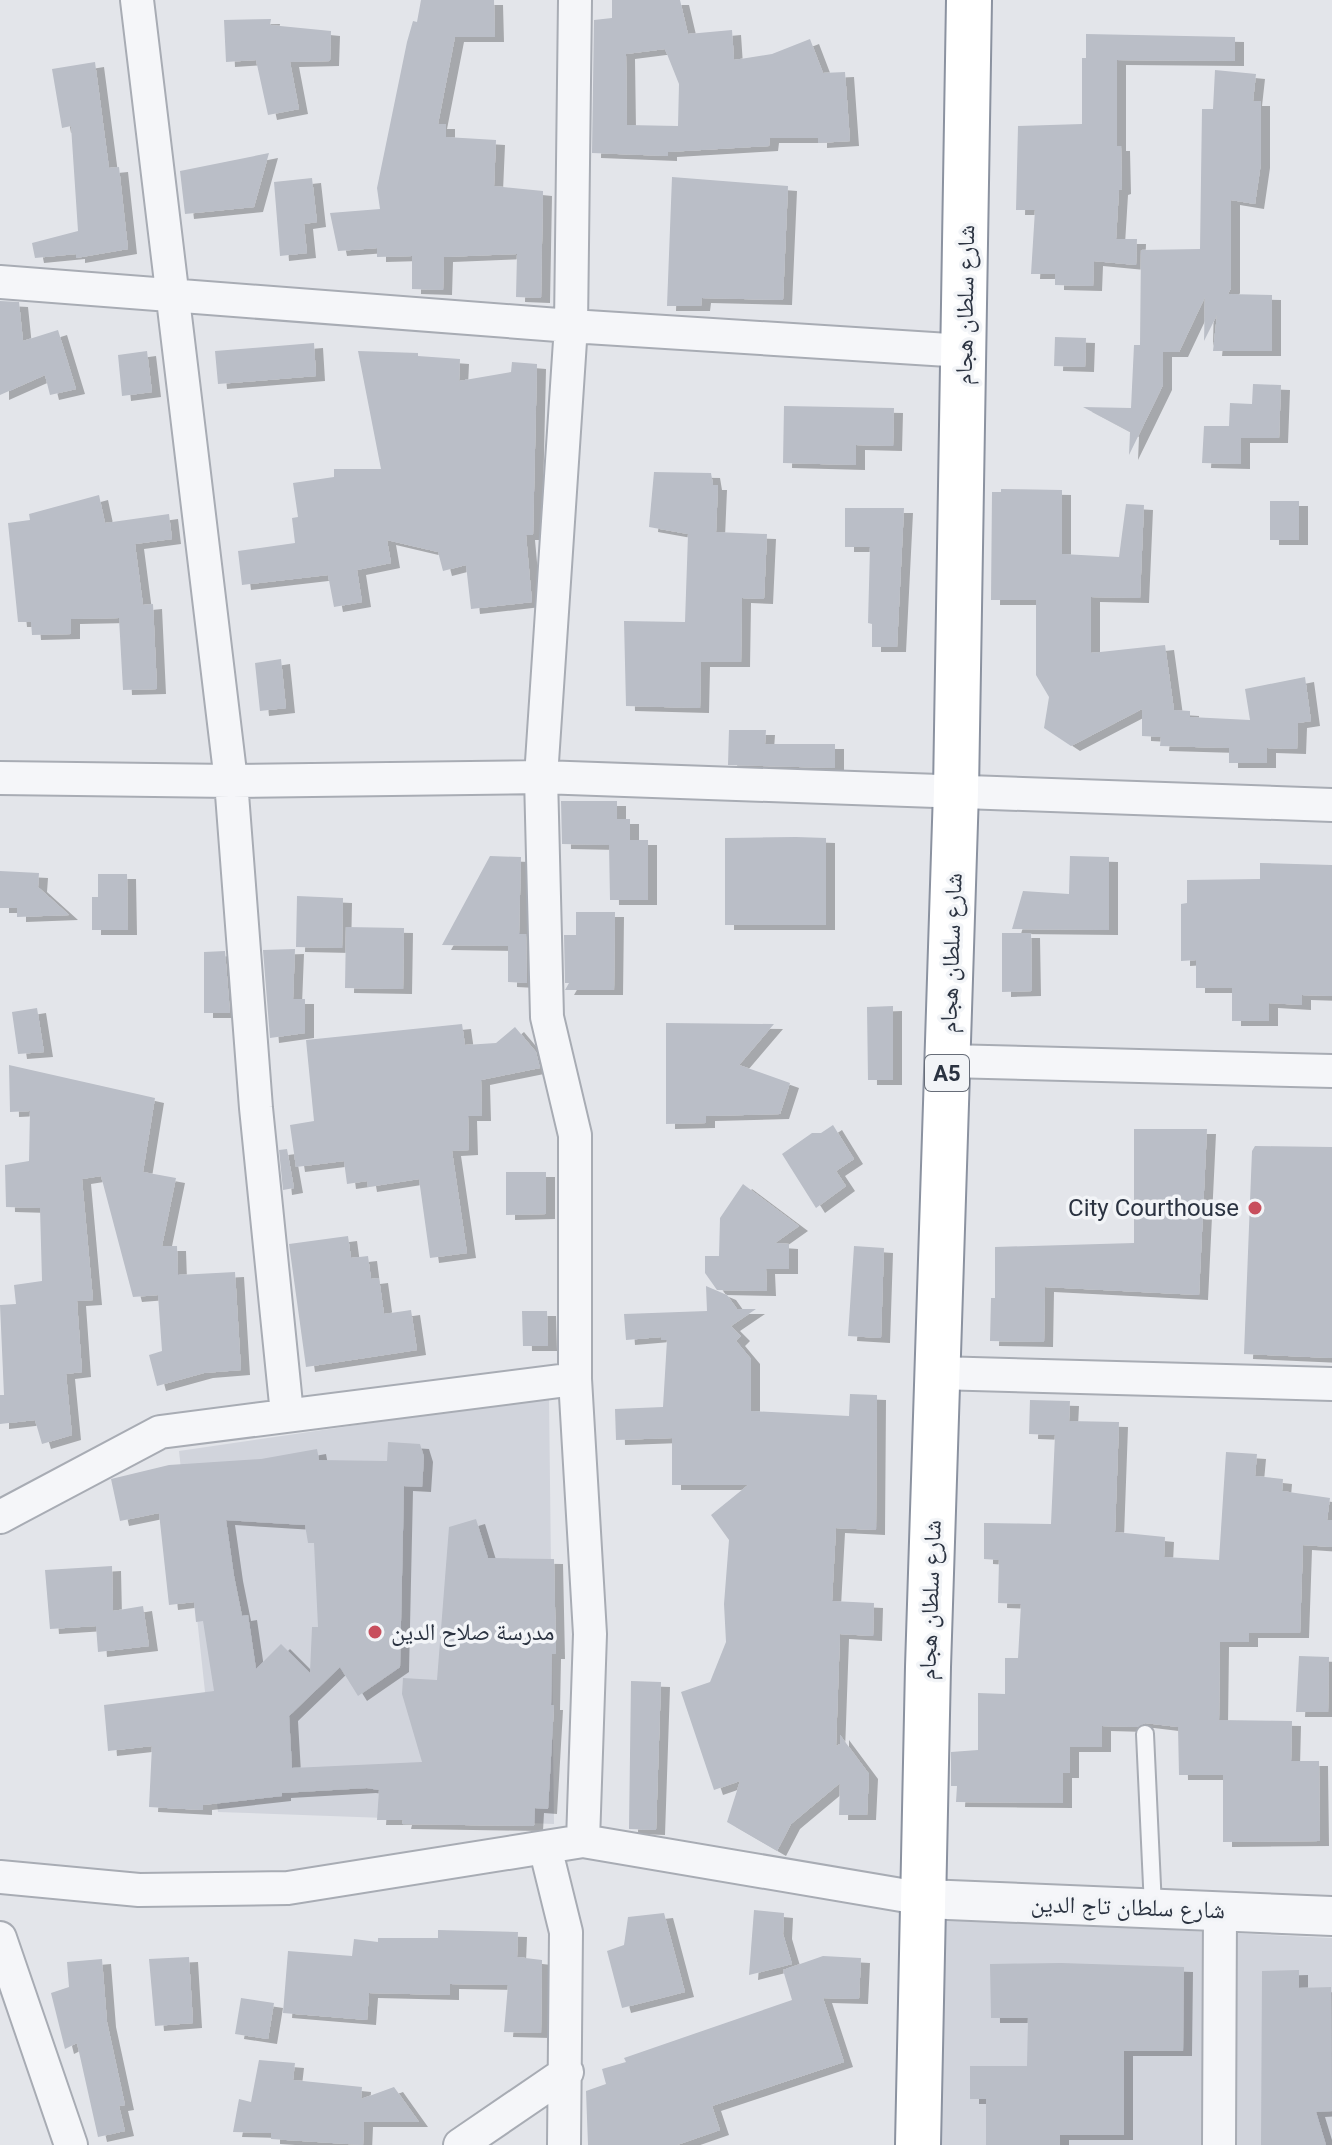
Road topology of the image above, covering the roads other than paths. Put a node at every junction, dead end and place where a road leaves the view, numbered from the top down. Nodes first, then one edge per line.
1 (137, 0) edge
2 (575, 0) edge
3 (969, 0) edge
4 (0, 282) edge
5 (175, 293) junction
6 (571, 326) junction
7 (964, 351) junction
8 (541, 777) junction
9 (0, 778) edge
10 (231, 781) junction
11 (956, 791) junction
12 (1332, 805) edge
13 (948, 1061) junction
14 (1332, 1071) edge
15 (937, 1373) junction
16 (575, 1379) junction
17 (1332, 1384) edge
18 (287, 1414) junction
19 (0, 1517) edge
20 (1145, 1734) dead end
21 (583, 1841) junction
22 (545, 1847) junction
23 (0, 1877) edge
24 (925, 1899) junction
25 (1153, 1907) junction
26 (1220, 1910) junction
27 (1332, 1916) edge
28 (0, 1938) edge
29 (567, 2072) junction
30 (71, 2145) edge
31 (460, 2145) edge
32 (564, 2145) edge
33 (918, 2145) edge
34 (1219, 2145) edge

1 - 5 street
2 - 6 street
3 - 7 highway, شارع سلطان هجام / A5
4 - 5 street
5 - 6 street
5 - 10 street
6 - 7 street
6 - 8 street
7 - 11 highway, شارع سلطان هجام / A5
8 - 10 street
8 - 11 street
8 - 16 street
9 - 10 street
10 - 18 street
11 - 12 street
11 - 13 highway, شارع سلطان هجام / A5
13 - 14 street
13 - 15 highway, شارع سلطان هجام / A5
15 - 17 street
15 - 24 highway, شارع سلطان هجام / A5
16 - 18 street
16 - 21 street
18 - 19 street
20 - 25 lane
21 - 22 street
21 - 24 street
22 - 23 street
22 - 29 street
24 - 25 street, شارع سلطان تاج الدين
24 - 33 highway, شارع سلطان هجام / A5
25 - 26 street, شارع سلطان تاج الدين
26 - 27 street, شارع سلطان تاج الدين
26 - 34 street
28 - 30 street
29 - 31 street
29 - 32 street

